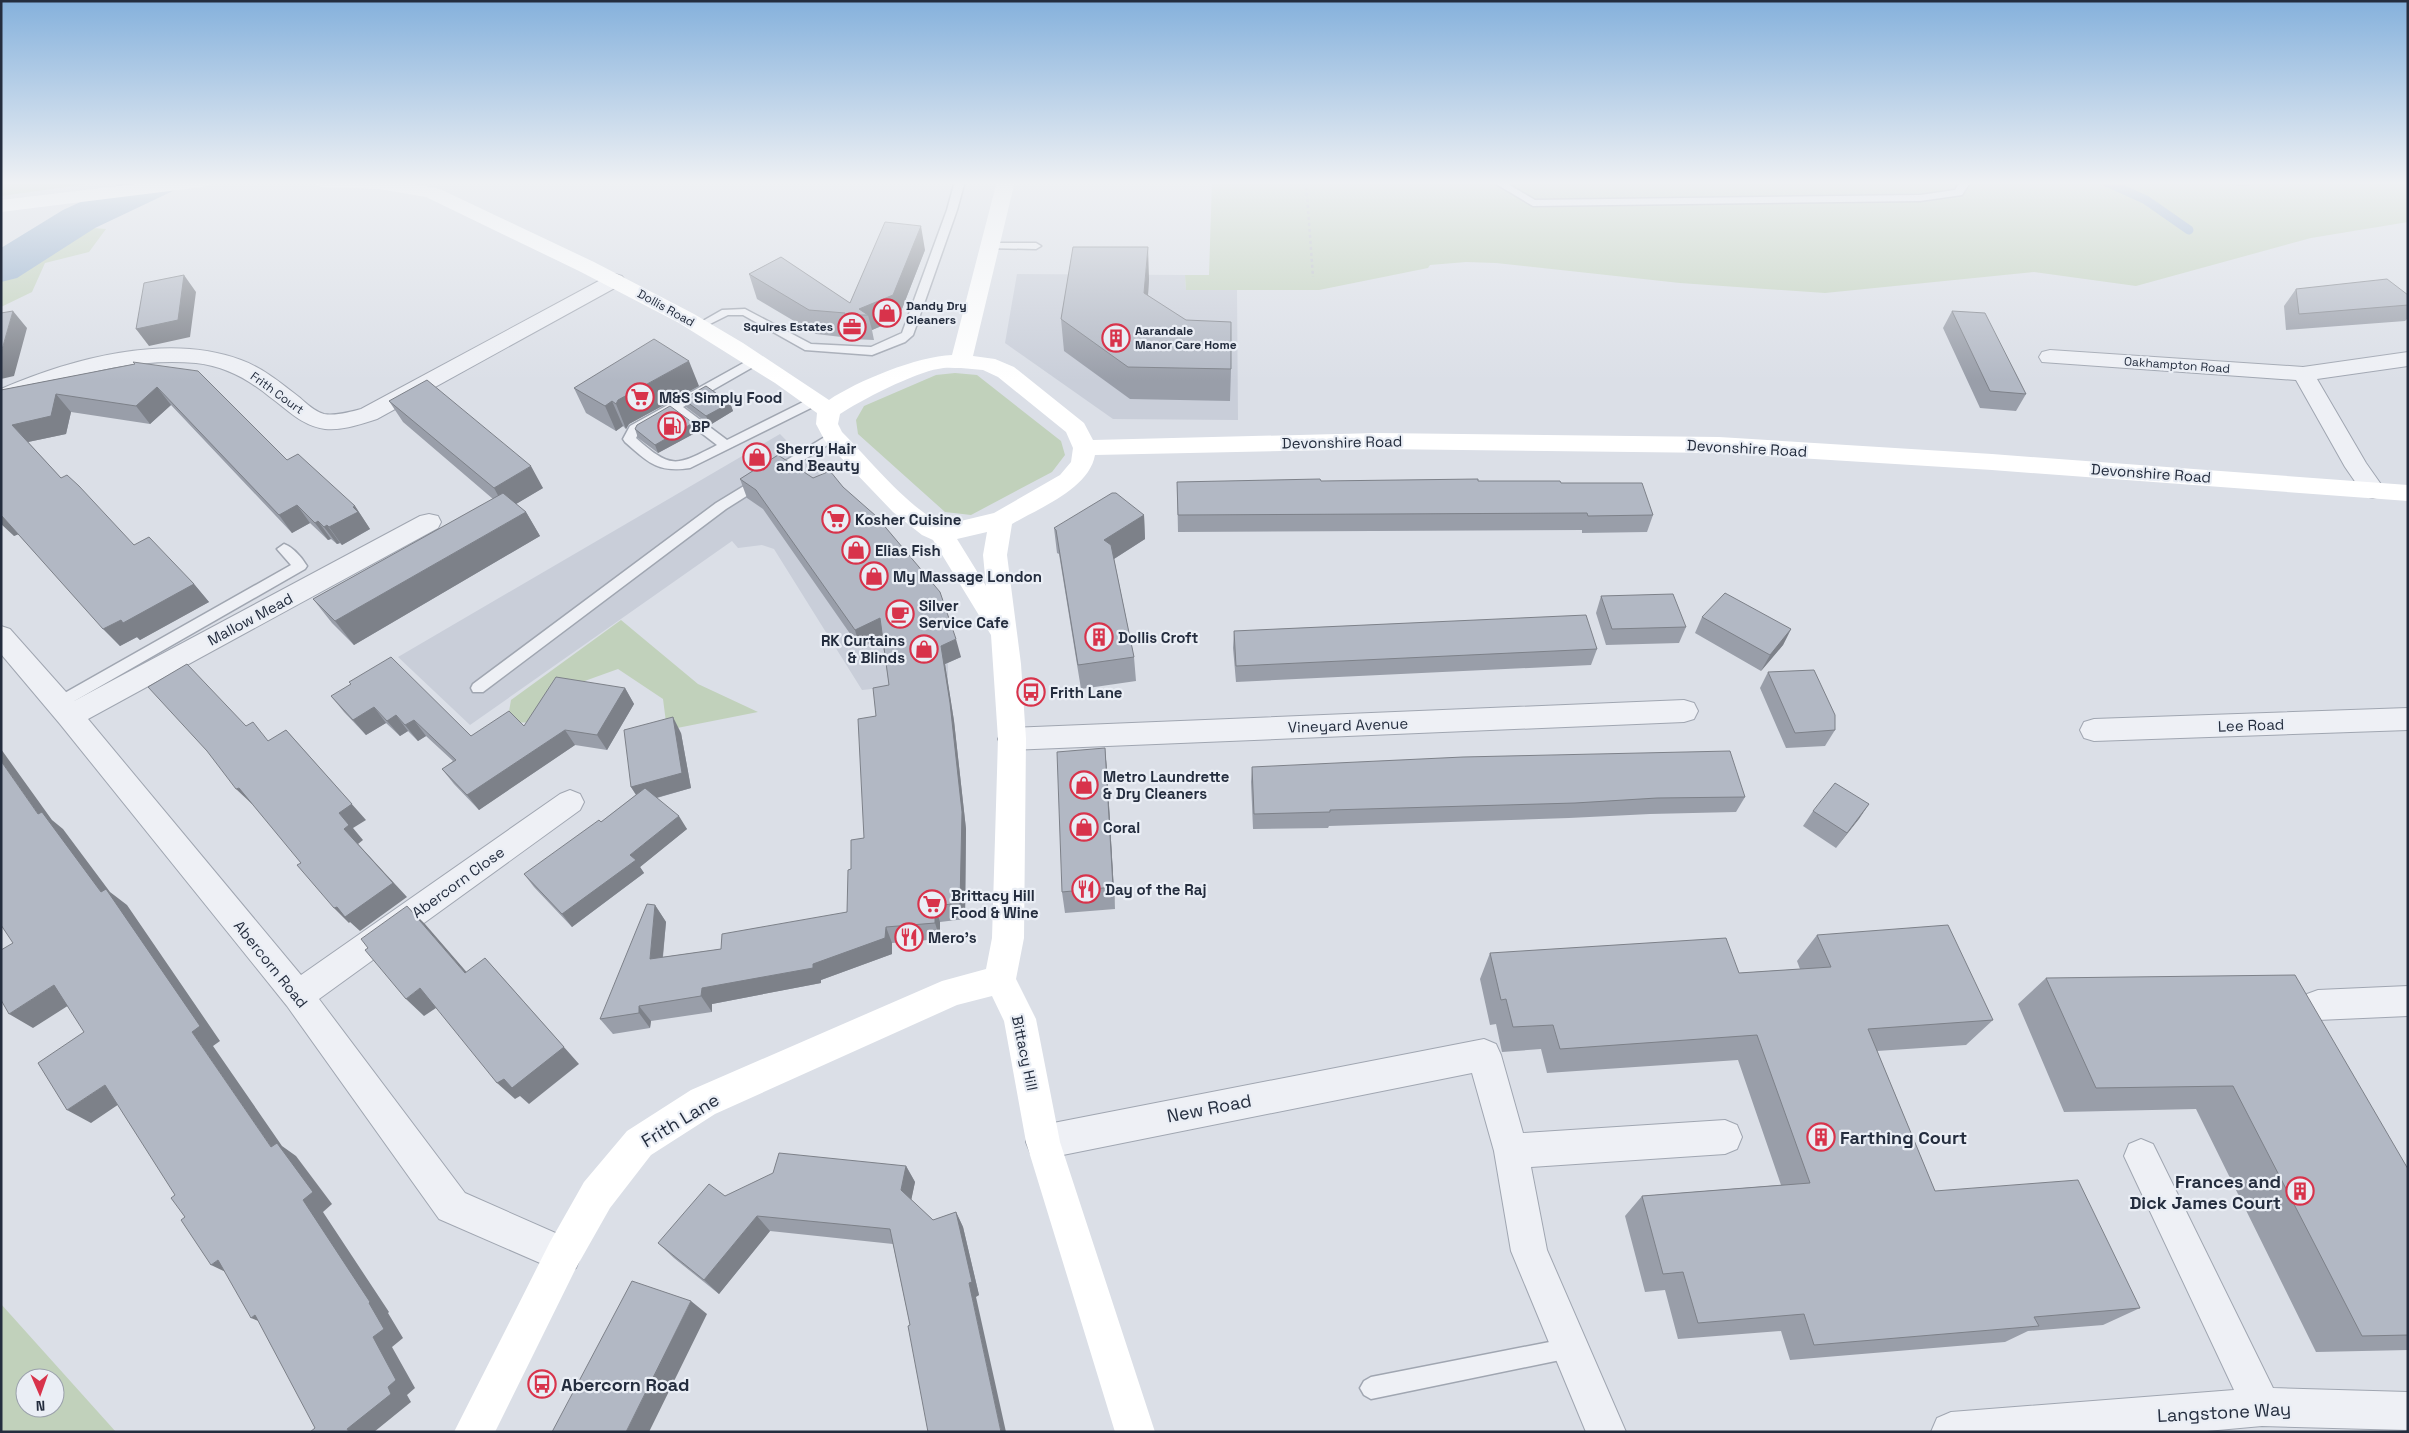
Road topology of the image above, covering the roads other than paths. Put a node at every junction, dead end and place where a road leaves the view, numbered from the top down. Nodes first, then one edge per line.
1 (548, 248) edge
2 (938, 248) edge
3 (990, 248) edge
4 (615, 280) junction
5 (700, 326) junction
6 (2050, 357) dead end
7 (2408, 359) edge
8 (756, 360) junction
9 (961, 361) junction
10 (2303, 374) junction
11 (1, 398) edge
12 (674, 406) junction
13 (822, 406) junction
14 (833, 436) junction
15 (727, 446) junction
16 (1085, 448) junction
17 (2374, 490) junction
18 (2408, 493) edge
19 (1001, 520) junction
20 (429, 522) dead end
21 (942, 534) junction
22 (284, 549) dead end
23 (1004, 634) junction
24 (1, 636) edge
25 (478, 688) dead end
26 (64, 709) junction
27 (1684, 711) dead end
28 (2408, 719) edge
29 (2094, 730) dead end
30 (1012, 739) junction
31 (570, 802) dead end
32 (1000, 980) junction
33 (298, 996) junction
34 (2408, 1001) edge
35 (2318, 1005) dead end
36 (1725, 1136) dead end
37 (1043, 1142) junction
38 (1511, 1151) junction
39 (2142, 1156) dead end
40 (563, 1255) junction
41 (1570, 1348) junction
42 (1371, 1388) dead end
43 (2262, 1407) junction
44 (2408, 1411) edge
45 (474, 1432) edge
46 (1135, 1432) edge
47 (1606, 1432) edge
48 (1951, 1432) edge

1 - 4 main road, Dollis Road
2 - 5 lane
3 - 9 main road
4 - 5 main road, Dollis Road
4 - 11 street, Frith Court
5 - 8 main road, Dollis Road
6 - 10 street, Oakhampton Road
7 - 10 street, Oakhampton Road
8 - 12 lane
8 - 13 main road, Dollis Road
9 - 13 main road
9 - 16 main road
10 - 17 street
12 - 15 lane
12 - 15 lane
13 - 14 main road
13 - 15 lane
14 - 21 main road
14 - 25 lane
16 - 17 main road, Devonshire Road
16 - 19 main road
17 - 18 main road, Devonshire Road
19 - 21 main road
19 - 23 main road
20 - 26 street, Mallow Mead
21 - 23 main road
22 - 26 lane
23 - 30 main road
24 - 26 street, Abercorn Road
26 - 33 street, Abercorn Road
27 - 30 street, Vineyard Avenue
28 - 29 street, Lee Road
30 - 32 main road
31 - 33 street, Abercorn Close
32 - 37 main road, Bittacy Hill
32 - 40 main road, Frith Lane
33 - 40 street, Abercorn Road
34 - 35 street
36 - 38 street
37 - 38 street, New Road
37 - 46 main road, Bittacy Hill
38 - 41 street
39 - 43 street
40 - 45 main road, Frith Lane
41 - 42 lane
41 - 47 street
43 - 44 street, Langstone Way
43 - 48 street, Langstone Way

